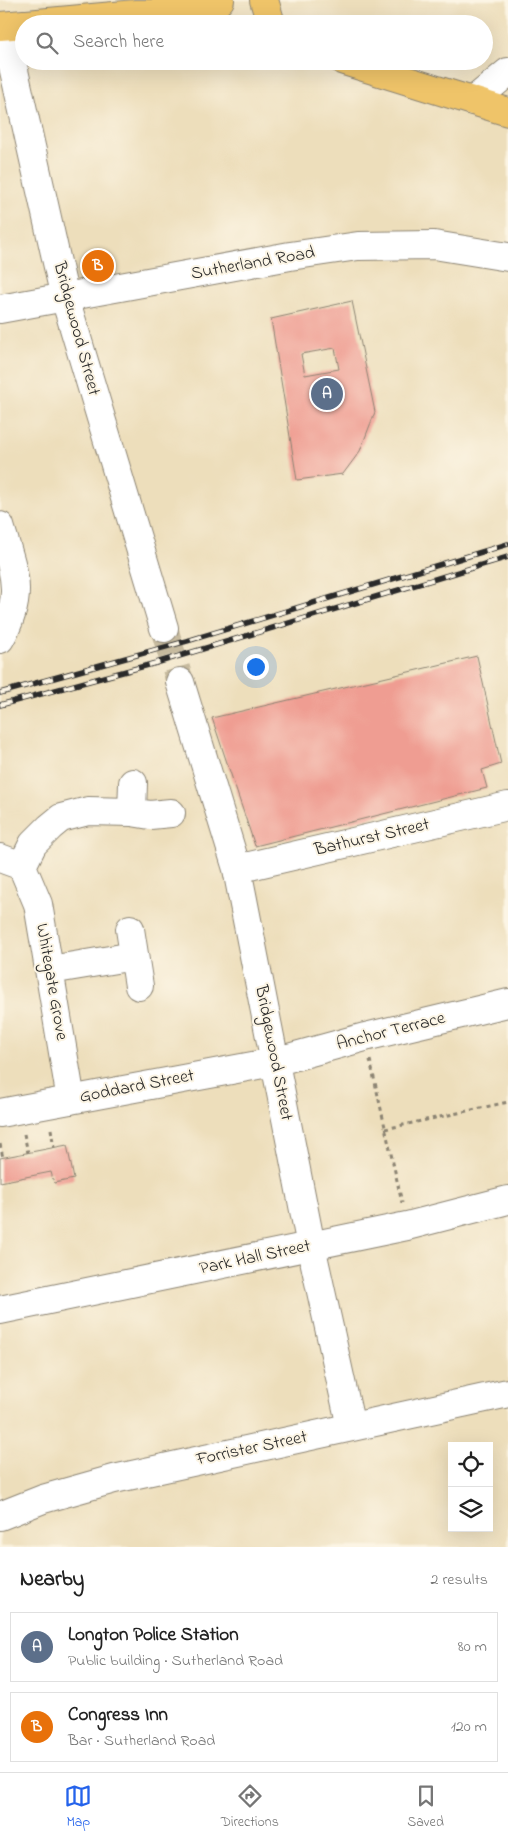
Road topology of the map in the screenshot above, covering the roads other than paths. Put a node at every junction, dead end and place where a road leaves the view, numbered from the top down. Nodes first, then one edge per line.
1 (220, 0) edge
2 (264, 0) edge
3 (189, 14) junction
4 (125, 15) edge
5 (192, 15) edge
6 (268, 15) edge
7 (22, 70) edge
8 (373, 70) edge
9 (508, 72) edge
10 (473, 101) junction
11 (508, 112) edge
12 (508, 257) edge
13 (65, 298) junction
14 (0, 309) edge
15 (0, 526) edge
16 (164, 628) tunnel mouth
17 (0, 639) edge
18 (180, 682) tunnel mouth
19 (133, 783) dead end
20 (508, 806) edge
21 (132, 812) junction
22 (171, 813) dead end
23 (11, 862) edge
24 (237, 869) junction
25 (130, 929) dead end
26 (134, 956) junction
27 (50, 970) junction
28 (139, 986) dead end
29 (508, 1003) edge
30 (274, 1062) junction
31 (71, 1100) junction
32 (0, 1113) edge
33 (508, 1200) edge
34 (312, 1246) junction
35 (0, 1310) edge
36 (508, 1393) edge
37 (351, 1427) junction
38 (0, 1516) edge

1 - 3 main road
2 - 6 main road
3 - 4 main road
3 - 5 main road
7 - 13 street, Bridgewood Street
8 - 10 main road
9 - 10 street
10 - 11 main road
12 - 13 street, Sutherland Road
13 - 14 street, Sutherland Road
13 - 16 street, Bridgewood Street
15 - 17 street
18 - 24 street, Bridgewood Street
19 - 21 street
20 - 24 street, Bathurst Street
21 - 22 street
21 - 23 street
23 - 27 street, Whitegate Grove
24 - 30 street, Bridgewood Street
25 - 26 street
26 - 27 street
26 - 28 street
27 - 31 street, Whitegate Grove
29 - 30 street, Anchor Terrace
30 - 31 street, Goddard Street
30 - 34 street, Bridgewood Street
31 - 32 street, Goddard Street
33 - 34 street, Park Hall Street
34 - 35 street, Park Hall Street
34 - 37 street, Bridgewood Street
36 - 37 street, Forrister Street
37 - 38 street, Forrister Street

